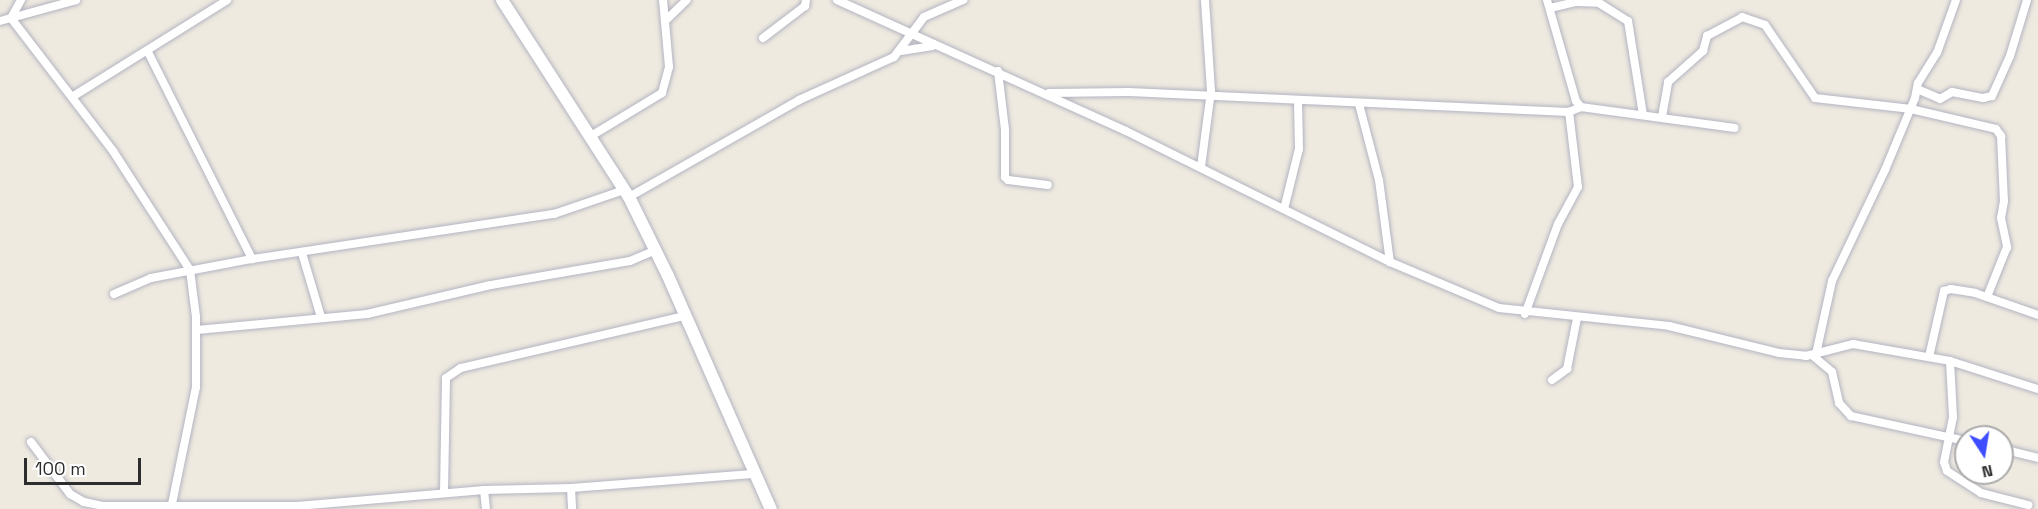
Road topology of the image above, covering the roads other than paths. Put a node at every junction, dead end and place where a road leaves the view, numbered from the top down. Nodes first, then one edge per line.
1 (21, 0) edge
2 (76, 0) edge
3 (227, 0) edge
4 (502, 0) edge
5 (663, 0) edge
6 (806, 0) edge
7 (837, 0) edge
8 (963, 0) edge
9 (1205, 0) edge
10 (1956, 0) edge
11 (2026, 0) edge
12 (682, 1) edge
13 (1548, 4) edge
14 (11, 18) junction
15 (0, 21) edge
16 (665, 21) junction
17 (910, 35) junction
18 (763, 38) dead end
19 (934, 45) junction
20 (901, 51) junction
21 (148, 52) junction
22 (998, 71) junction
23 (1917, 89) junction
24 (1046, 93) junction
25 (72, 97) junction
26 (1210, 97) junction
27 (1298, 101) junction
28 (1359, 104) junction
29 (1581, 107) junction
30 (1911, 109) junction
31 (1569, 112) junction
32 (1643, 115) junction
33 (1662, 117) junction
34 (1735, 128) dead end
35 (591, 136) junction
36 (1201, 167) junction
37 (1048, 185) dead end
38 (626, 193) junction
39 (1284, 209) junction
40 (654, 251) junction
41 (302, 253) junction
42 (252, 259) junction
43 (1390, 262) junction
44 (190, 270) junction
45 (114, 294) dead end
46 (1987, 297) junction
47 (1525, 314) junction
48 (2038, 315) edge
49 (684, 316) junction
50 (321, 317) junction
51 (1577, 318) junction
52 (197, 330) junction
53 (1823, 330) junction
54 (1836, 346) junction
55 (1814, 354) junction
56 (1929, 357) junction
57 (1950, 361) junction
58 (1552, 380) dead end
59 (2038, 389) edge
60 (1951, 437) junction
61 (1954, 438) edge
62 (31, 442) dead end
63 (2014, 451) edge
64 (2038, 458) edge
65 (755, 474) junction
66 (484, 489) junction
67 (571, 489) junction
68 (444, 492) junction
69 (2027, 507) edge
70 (172, 508) edge
71 (2038, 508) edge
72 (486, 509) edge
73 (572, 509) edge
74 (771, 509) edge

1 - 14 street
2 - 14 street
3 - 21 street
4 - 35 main road
5 - 16 street
6 - 18 street
7 - 17 street
8 - 17 street
9 - 26 street
10 - 23 street
11 - 23 street
12 - 16 street
13 - 29 street
13 - 32 street
14 - 15 street
14 - 25 street
16 - 35 street
17 - 19 street
17 - 20 street
19 - 20 street
19 - 22 street
20 - 38 street
21 - 25 street
21 - 42 street
22 - 24 street
22 - 37 street
23 - 30 street
24 - 26 street
24 - 36 street
25 - 44 street
26 - 27 street
26 - 36 street
27 - 28 street
27 - 39 street
28 - 31 street
28 - 43 street
29 - 31 street
29 - 32 street
30 - 33 street
30 - 46 street
30 - 53 street
31 - 47 street
32 - 33 street
33 - 34 street
35 - 38 main road
36 - 39 street
38 - 40 main road
38 - 41 street
39 - 43 street
40 - 49 main road
40 - 50 street
41 - 42 street
41 - 50 street
42 - 44 street
43 - 47 street
44 - 45 street
44 - 52 street
46 - 48 street
46 - 56 street
47 - 51 street
49 - 65 main road
49 - 68 street
50 - 52 street
51 - 55 street
51 - 58 street
52 - 70 street
53 - 54 street
53 - 55 street
54 - 55 street
54 - 56 street
55 - 60 street
56 - 57 street
57 - 59 street
57 - 60 street
60 - 61 street
60 - 69 street
62 - 70 street
63 - 64 street
65 - 67 street
65 - 74 main road
66 - 67 street
66 - 68 street
66 - 72 street
67 - 73 street
68 - 70 street
69 - 71 street

